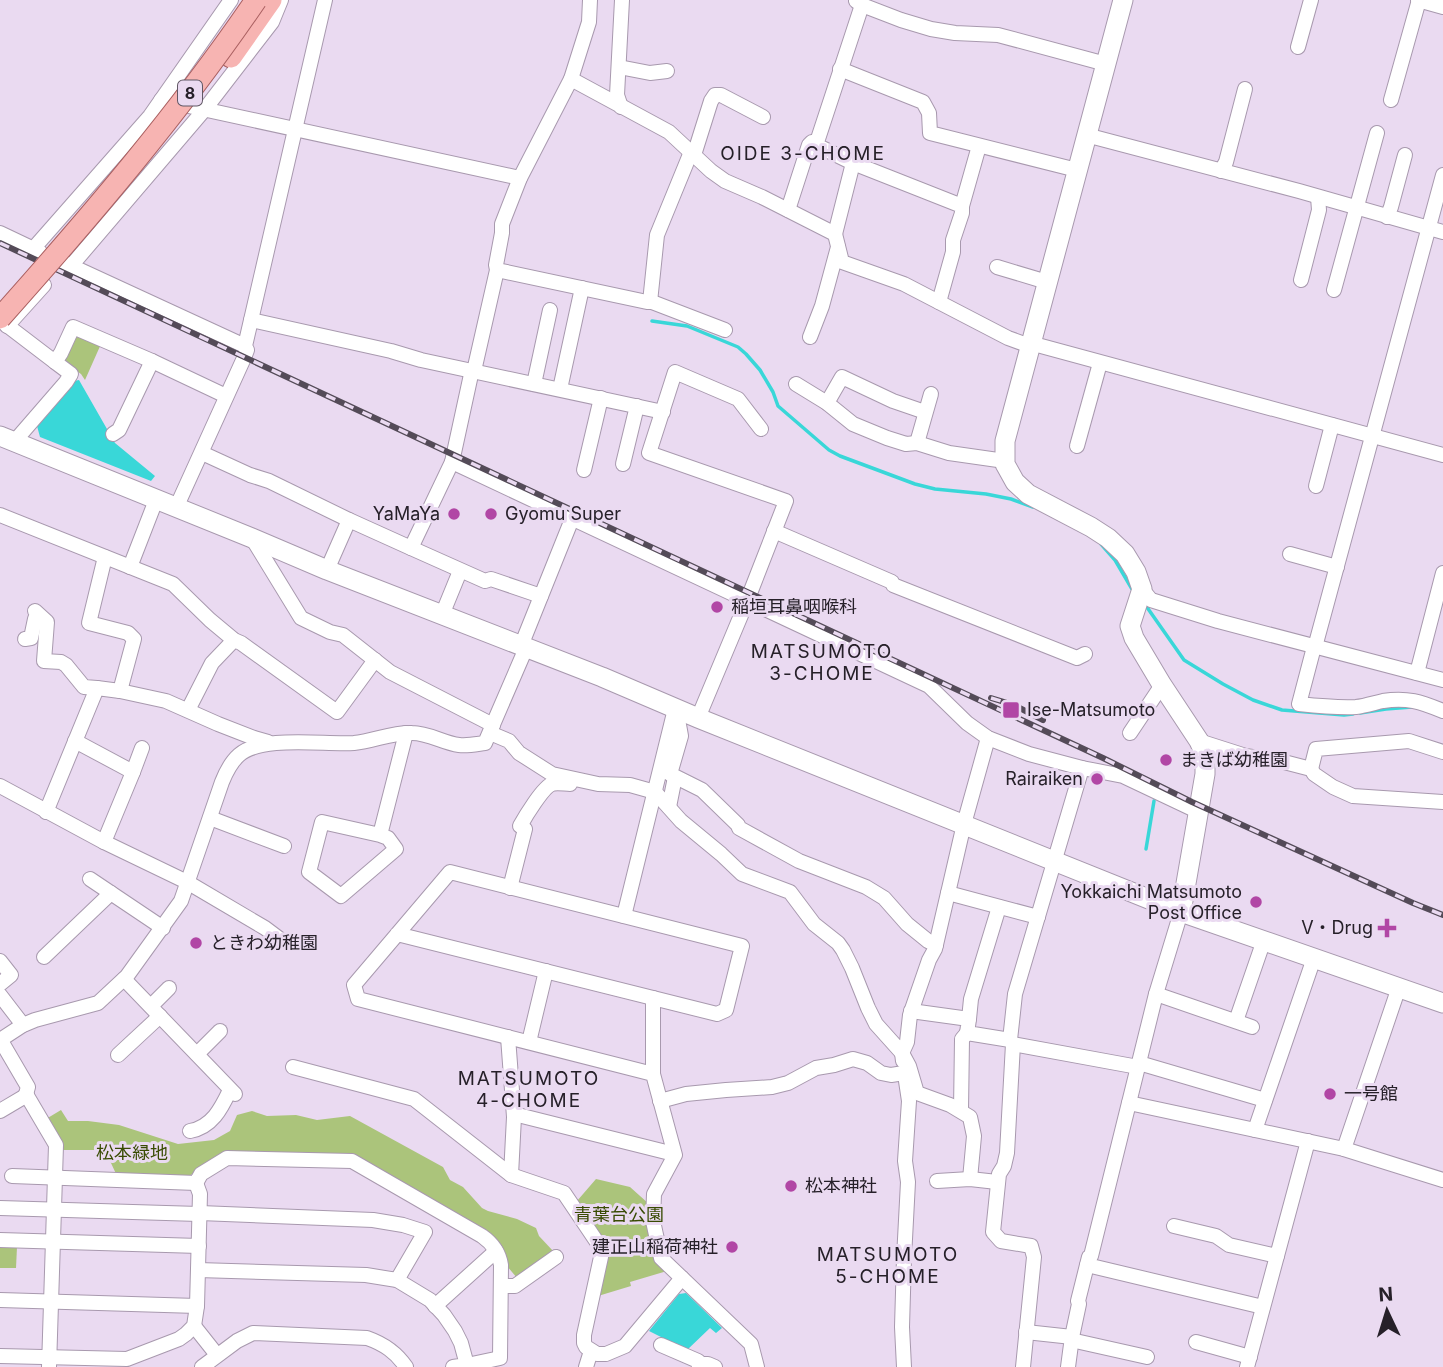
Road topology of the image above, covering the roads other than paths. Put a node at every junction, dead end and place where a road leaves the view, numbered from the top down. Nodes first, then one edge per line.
1 (231, 0) edge
2 (243, 0) edge
3 (256, 0) edge
4 (271, 0) edge
5 (281, 0) edge
6 (325, 0) edge
7 (590, 0) edge
8 (622, 0) edge
9 (1123, 0) edge
10 (1311, 0) edge
11 (1418, 0) edge
12 (858, 2) edge
13 (1443, 6) edge
14 (1298, 47) dead end
15 (223, 51) junction
16 (1106, 64) junction
17 (619, 67) junction
18 (840, 69) junction
19 (667, 71) dead end
20 (571, 79) junction
21 (1245, 89) dead end
22 (161, 100) junction
23 (1391, 100) dead end
24 (621, 107) junction
25 (205, 109) junction
26 (763, 117) dead end
27 (296, 128) junction
28 (1377, 133) dead end
29 (1086, 135) junction
30 (816, 145) junction
31 (979, 146) junction
32 (693, 154) junction
33 (1405, 155) dead end
34 (853, 163) junction
35 (1077, 170) junction
36 (1221, 171) junction
37 (1443, 175) edge
38 (520, 178) junction
39 (91, 183) junction
40 (119, 183) junction
41 (1318, 197) junction
42 (962, 206) junction
43 (120, 208) junction
44 (1356, 208) junction
45 (788, 210) junction
46 (1387, 217) junction
47 (1428, 228) junction
48 (1443, 232) edge
49 (0, 233) edge
50 (836, 240) junction
51 (33, 249) junction
52 (71, 266) junction
53 (997, 267) dead end
54 (497, 270) junction
55 (1301, 281) dead end
56 (1047, 282) junction
57 (44, 285) dead end
58 (582, 288) junction
59 (1334, 290) dead end
60 (650, 302) junction
61 (939, 302) junction
62 (550, 310) dead end
63 (251, 320) junction
64 (2, 321) edge
65 (724, 331) dead end
66 (810, 337) dead end
67 (1030, 345) junction
68 (245, 346) junction
69 (152, 361) junction
70 (55, 362) junction
71 (1100, 363) junction
72 (473, 370) junction
73 (534, 384) junction
74 (796, 384) dead end
75 (560, 389) junction
76 (931, 394) dead end
77 (226, 396) junction
78 (601, 398) junction
79 (827, 403) junction
80 (638, 406) junction
81 (663, 412) junction
82 (925, 412) junction
83 (1332, 425) junction
84 (761, 429) dead end
85 (113, 433) dead end
86 (1373, 436) junction
87 (7, 439) edge
88 (917, 443) junction
89 (1077, 446) dead end
90 (202, 453) junction
91 (1443, 455) edge
92 (1005, 461) junction
93 (452, 462) junction
94 (623, 464) dead end
95 (584, 470) dead end
96 (1316, 486) dead end
97 (156, 500) junction
98 (176, 508) junction
99 (0, 515) edge
100 (572, 519) junction
101 (349, 520) junction
102 (774, 531) junction
103 (253, 538) junction
104 (411, 548) junction
105 (1290, 554) dead end
106 (106, 557) junction
107 (130, 567) junction
108 (1337, 567) junction
109 (327, 570) junction
110 (460, 571) junction
111 (1443, 573) edge
112 (1140, 595) junction
113 (541, 596) junction
114 (747, 601) junction
115 (442, 615) junction
116 (25, 639) dead end
117 (234, 640) junction
118 (523, 647) junction
119 (1314, 647) junction
120 (1085, 654) dead end
121 (375, 660) junction
122 (1417, 673) junction
123 (1443, 680) edge
124 (1162, 685) junction
125 (97, 688) junction
126 (120, 691) junction
127 (676, 708) junction
128 (188, 710) junction
129 (1443, 711) edge
130 (698, 718) junction
131 (492, 729) junction
132 (406, 733) junction
133 (1130, 733) dead end
134 (988, 738) junction
135 (75, 741) junction
136 (1199, 741) junction
137 (274, 743) junction
138 (142, 748) dead end
139 (1443, 752) edge
140 (1082, 768) junction
141 (1311, 769) junction
142 (133, 772) junction
143 (675, 777) junction
144 (0, 786) edge
145 (655, 794) junction
146 (1443, 802) edge
147 (669, 807) junction
148 (47, 812) junction
149 (1199, 812) junction
150 (210, 818) junction
151 (964, 824) junction
152 (380, 835) junction
153 (104, 842) junction
154 (284, 846) dead end
155 (1054, 862) junction
156 (90, 878) dead end
157 (187, 882) junction
158 (510, 888) junction
159 (111, 892) junction
160 (948, 893) junction
161 (999, 907) junction
162 (1181, 912) junction
163 (624, 916) junction
164 (1038, 917) junction
165 (163, 928) junction
166 (397, 934) junction
167 (281, 940) dead end
168 (1264, 940) junction
169 (936, 945) junction
170 (44, 957) dead end
171 (1314, 958) junction
172 (0, 961) edge
173 (546, 971) junction
174 (124, 979) junction
175 (0, 984) edge
176 (1399, 987) junction
177 (169, 988) dead end
178 (1156, 994) junction
179 (0, 995) edge
180 (653, 998) junction
181 (1443, 1003) edge
182 (156, 1011) junction
183 (911, 1012) junction
184 (1236, 1021) junction
185 (23, 1025) junction
186 (968, 1026) junction
187 (1252, 1027) dead end
188 (216, 1031) dead end
189 (508, 1037) junction
190 (0, 1040) edge
191 (529, 1042) junction
192 (1012, 1042) junction
193 (194, 1051) junction
194 (902, 1053) junction
195 (118, 1055) dead end
196 (1138, 1065) junction
197 (293, 1068) dead end
198 (904, 1073) junction
199 (653, 1074) junction
200 (27, 1096) junction
201 (1265, 1100) junction
202 (660, 1101) junction
203 (1129, 1103) junction
204 (961, 1110) junction
205 (0, 1111) edge
206 (514, 1114) junction
207 (1255, 1129) junction
208 (190, 1131) dead end
209 (1308, 1141) junction
210 (1344, 1149) junction
211 (674, 1154) junction
212 (12, 1175) dead end
213 (511, 1175) junction
214 (55, 1177) junction
215 (970, 1179) junction
216 (1443, 1180) edge
217 (937, 1181) dead end
218 (997, 1182) junction
219 (196, 1183) junction
220 (0, 1208) edge
221 (54, 1209) junction
222 (438, 1211) junction
223 (200, 1214) junction
224 (1174, 1226) dead end
225 (425, 1232) junction
226 (0, 1240) edge
227 (53, 1242) junction
228 (199, 1246) junction
229 (496, 1251) junction
230 (1277, 1256) junction
231 (556, 1257) dead end
232 (1087, 1265) junction
233 (198, 1270) junction
234 (682, 1278) junction
235 (397, 1280) junction
236 (502, 1286) junction
237 (0, 1300) edge
238 (51, 1301) junction
239 (197, 1306) junction
240 (436, 1306) junction
241 (1263, 1307) junction
242 (194, 1326) junction
243 (1026, 1332) junction
244 (1072, 1338) junction
245 (1196, 1342) dead end
246 (661, 1345) dead end
247 (591, 1351) junction
248 (217, 1355) junction
249 (0, 1356) edge
250 (1147, 1357) dead end
251 (49, 1362) edge
252 (1248, 1362) edge
253 (460, 1366) edge
254 (699, 1366) edge
255 (202, 1367) edge
256 (407, 1367) edge
257 (586, 1367) edge
258 (715, 1367) edge
259 (757, 1367) edge
260 (904, 1367) edge
261 (1023, 1367) edge
262 (1068, 1367) edge

1 - 22 street
2 - 15 main road, 8
3 - 40 main road, 8, bridge
4 - 15 main road, 8
5 - 25 street
6 - 27 street
7 - 20 street
8 - 17 street
9 - 16 street
10 - 14 street
11 - 13 street
11 - 23 street
12 - 16 street
12 - 18 street
15 - 40 main road, 8, bridge
16 - 29 street
17 - 19 street
17 - 24 street
18 - 30 street
18 - 31 street
20 - 24 street
20 - 38 street
21 - 36 street
22 - 25 street
22 - 39 street
24 - 32 street
25 - 27 street
25 - 43 street
26 - 32 street
27 - 38 street
27 - 63 street
28 - 44 street
29 - 35 street
29 - 36 street
30 - 34 street
30 - 45 street
31 - 35 street
31 - 42 street
32 - 45 street
32 - 60 street
33 - 46 street
34 - 42 street
34 - 50 street
35 - 56 street
36 - 41 street
37 - 47 street
38 - 54 street
39 - 43 street
39 - 51 street
40 - 64 main road, 8, bridge
41 - 44 street
41 - 55 street
42 - 61 street
43 - 52 street
44 - 46 street
44 - 59 street
45 - 50 street
46 - 47 street
47 - 48 street
47 - 86 street
49 - 51 street
50 - 61 street
50 - 66 street
51 - 52 street
52 - 68 street
53 - 56 street
54 - 58 street
54 - 72 street
56 - 67 street
57 - 64 street
58 - 60 street
58 - 75 street
60 - 65 street
61 - 67 street
62 - 73 street
63 - 68 street
63 - 72 street
64 - 70 street
67 - 71 street
67 - 92 street
68 - 77 street
69 - 70 street
69 - 77 street
69 - 85 street
70 - 87 street
71 - 83 street
71 - 89 street
72 - 73 street
72 - 93 street
73 - 75 street
74 - 79 street
75 - 78 street
76 - 82 street
77 - 90 street
78 - 80 street
78 - 95 street
79 - 82 street
79 - 88 street
80 - 81 street
80 - 94 street
81 - 84 street
81 - 102 street
82 - 88 street
83 - 86 street
83 - 96 street
86 - 91 street
86 - 108 street
87 - 97 street
88 - 92 street
90 - 98 street
90 - 101 street
92 - 112 street
93 - 100 street
93 - 104 street
97 - 98 street
97 - 107 street
98 - 103 street
99 - 106 street
100 - 113 street
100 - 114 street
101 - 104 street
101 - 109 street
102 - 114 street
102 - 120 street
103 - 109 street
103 - 121 street
104 - 110 street
105 - 108 street
106 - 107 street
106 - 126 street
107 - 117 street
108 - 119 street
109 - 115 street
110 - 113 street
110 - 115 street
111 - 122 street
112 - 119 street
112 - 124 street
113 - 118 street
114 - 130 street
114 - 134 street
115 - 118 street
116 - 125 street
117 - 121 street
117 - 128 street
118 - 127 street
118 - 131 street
119 - 122 street
119 - 129 street
121 - 131 street
122 - 123 street
124 - 133 street
124 - 136 street
125 - 126 street
125 - 135 street
126 - 128 street
127 - 130 street
127 - 143 street
127 - 145 street
128 - 137 street
130 - 151 street
131 - 132 street
131 - 145 street
132 - 137 street
132 - 152 street
134 - 140 street
134 - 151 street
135 - 142 street
135 - 148 street
136 - 141 street
136 - 149 street
137 - 150 street
138 - 142 street
139 - 141 street
140 - 149 street
140 - 155 street
141 - 146 street
142 - 153 street
143 - 147 street
143 - 169 street
144 - 148 street
145 - 147 street
145 - 158 street
145 - 163 street
147 - 194 street
148 - 153 street
149 - 162 street
150 - 154 street
150 - 157 street
151 - 155 street
151 - 160 street
152 - 152 street
153 - 157 street
155 - 162 street
155 - 164 street
156 - 159 street
157 - 165 street
157 - 167 street
158 - 163 street
158 - 166 street
159 - 165 street
159 - 170 street
160 - 161 street
160 - 169 street
161 - 164 street
161 - 186 street
162 - 168 street
162 - 178 street
163 - 180 street
164 - 192 street
165 - 174 street
166 - 173 street
166 - 189 street
168 - 171 street
168 - 184 street
169 - 183 street
171 - 176 street
171 - 201 street
172 - 175 street
173 - 180 street
173 - 191 street
174 - 182 street
174 - 185 street
176 - 181 street
176 - 210 street
177 - 182 street
178 - 184 street
178 - 196 street
179 - 185 street
180 - 199 street
182 - 193 street
182 - 195 street
183 - 186 street
183 - 194 street
184 - 187 street
185 - 190 street
186 - 192 street
186 - 204 street
188 - 193 street
189 - 191 street
189 - 206 street
190 - 200 street
191 - 199 street
192 - 196 street
192 - 218 street
193 - 208 street
194 - 198 street
194 - 204 street
196 - 201 street
196 - 203 street
197 - 213 street
198 - 202 street
198 - 260 street
199 - 202 street
200 - 205 street
200 - 214 street
201 - 207 street
202 - 211 street
203 - 207 street
203 - 232 street
204 - 215 street
206 - 211 street
206 - 213 street
207 - 209 street
209 - 210 street
209 - 230 street
210 - 216 street
211 - 234 street
212 - 214 street
213 - 247 street
214 - 219 street
214 - 221 street
215 - 217 street
215 - 218 street
218 - 243 street
219 - 222 street
219 - 223 street
220 - 221 street
221 - 223 street
221 - 227 street
222 - 225 street
222 - 229 street
223 - 225 street
223 - 228 street
224 - 230 street
225 - 235 street
226 - 227 street
227 - 228 street
227 - 238 street
228 - 233 street
229 - 236 street
229 - 240 street
230 - 241 street
231 - 236 street
232 - 241 street
232 - 244 street
233 - 235 street
233 - 239 street
234 - 247 street
234 - 259 street
235 - 240 street
236 - 253 street
237 - 238 street
238 - 239 street
238 - 251 street
239 - 242 street
240 - 253 street
241 - 252 street
242 - 248 street
242 - 251 street
243 - 244 street
243 - 261 street
244 - 250 street
244 - 262 street
245 - 252 street
246 - 254 street
247 - 257 street
248 - 255 street
248 - 256 street
249 - 251 street
254 - 258 street

